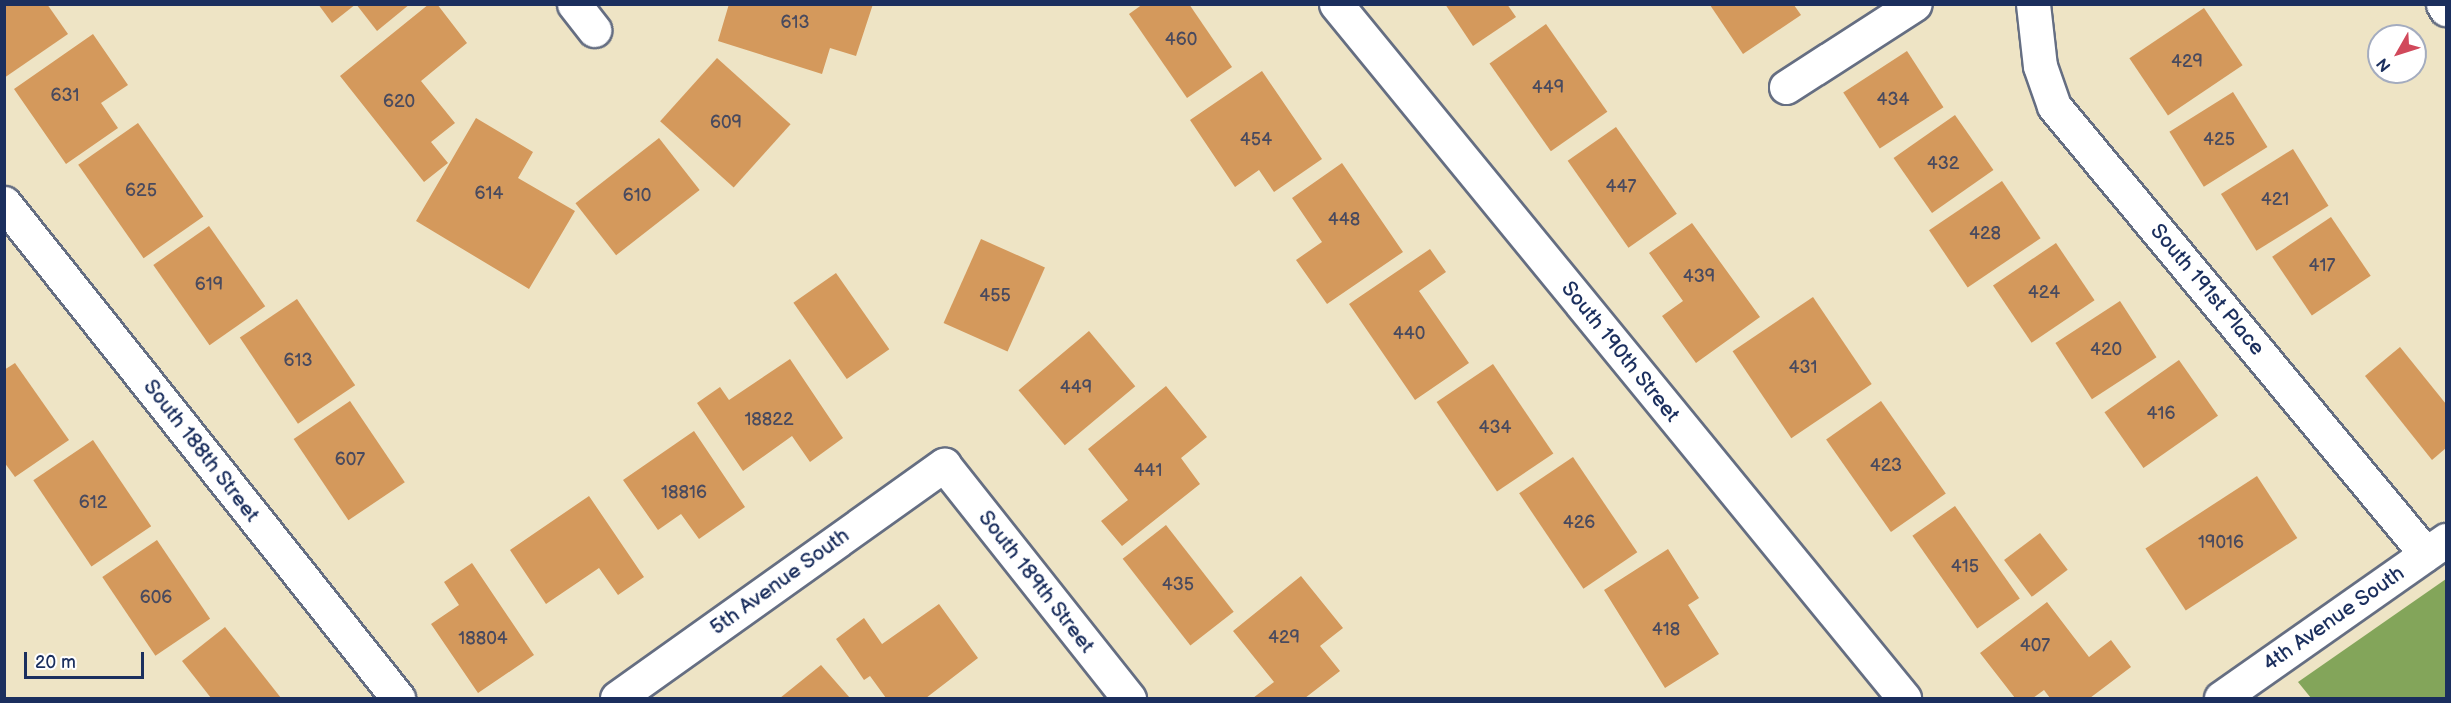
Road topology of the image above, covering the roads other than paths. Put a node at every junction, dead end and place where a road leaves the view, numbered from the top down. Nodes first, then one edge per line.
1 (574, 4) edge
2 (1336, 4) edge
3 (1915, 4) edge
4 (2033, 4) edge
5 (2443, 4) edge
6 (2446, 9) edge
7 (594, 30) dead end
8 (1786, 87) dead end
9 (4, 203) edge
10 (944, 465) joint
11 (2436, 547) edge
12 (398, 699) edge
13 (616, 699) edge
14 (1129, 699) edge
15 (1904, 699) edge
16 (2221, 699) edge

1 - 7 street
2 - 15 street, South 190th Street
3 - 8 street
4 - 11 street, South 191st Place
5 - 6 street
9 - 12 street, South 188th Street
10 - 13 street, 5th Avenue South
10 - 14 street, South 189th Street
11 - 16 street, 4th Avenue South

